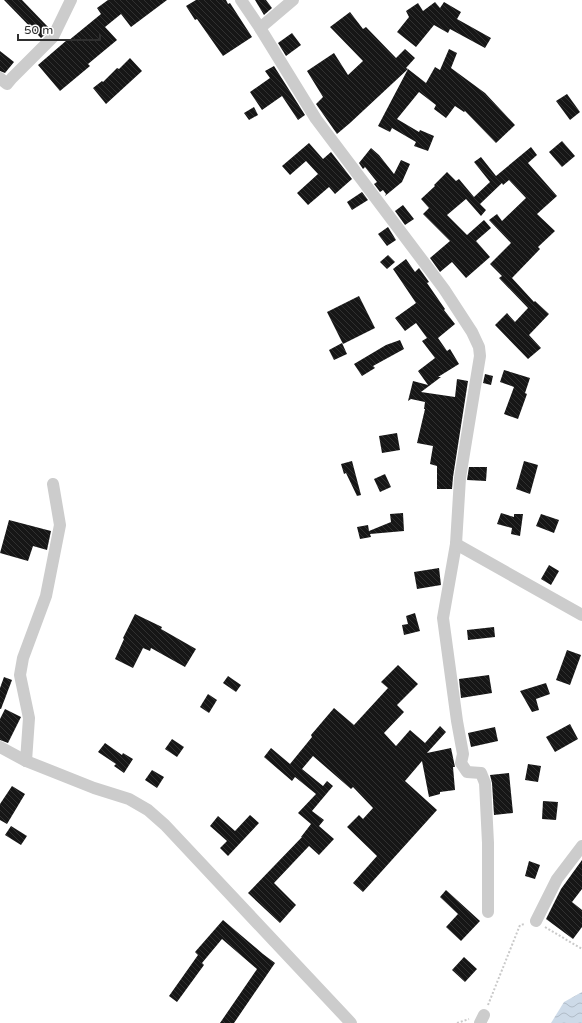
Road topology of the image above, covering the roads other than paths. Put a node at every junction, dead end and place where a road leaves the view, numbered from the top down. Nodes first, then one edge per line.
1 (71, 0) edge
2 (241, 0) edge
3 (293, 0) edge
4 (260, 28) junction
5 (0, 78) edge
6 (53, 484) dead end
7 (456, 544) junction
8 (582, 615) edge
9 (0, 747) edge
10 (26, 761) junction
11 (582, 846) edge
12 (488, 912) dead end
13 (536, 921) road end
14 (351, 1023) edge

1 - 5 street
2 - 4 street
3 - 4 street
4 - 7 street
6 - 10 street
7 - 8 street
7 - 12 street
9 - 10 street
10 - 14 street
11 - 13 street

